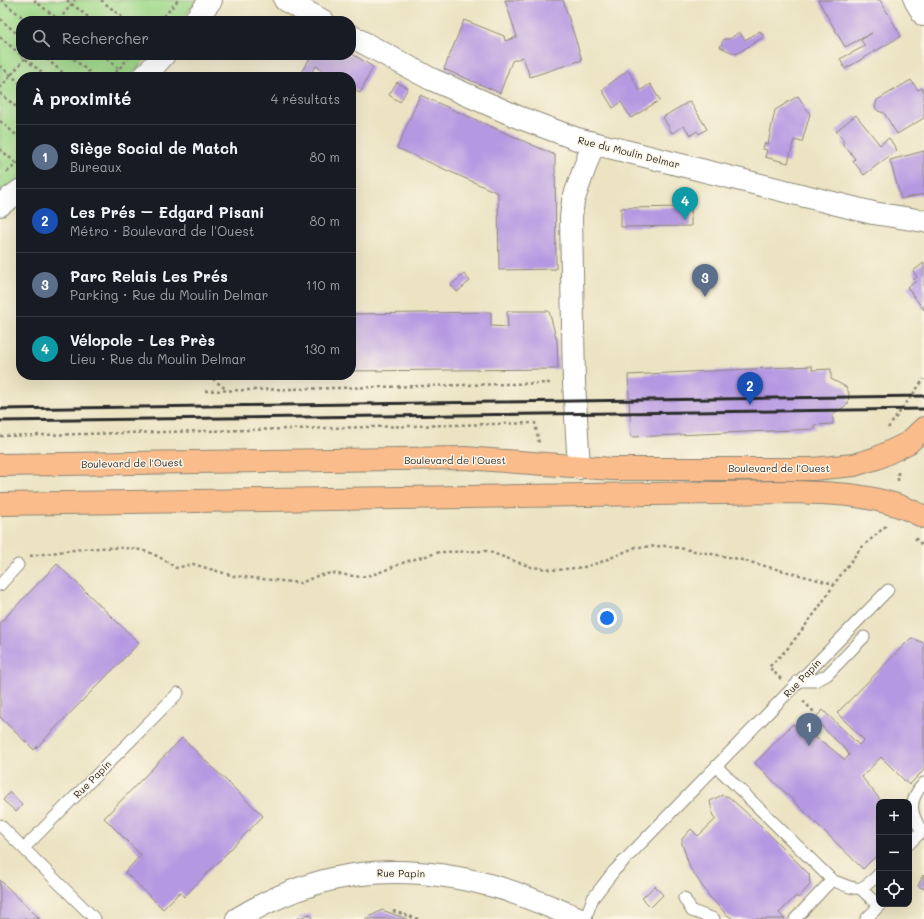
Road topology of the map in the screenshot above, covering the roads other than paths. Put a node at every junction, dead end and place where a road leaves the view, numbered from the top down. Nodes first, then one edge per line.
1 (211, 0) edge
2 (285, 0) edge
3 (915, 0) edge
4 (924, 15) edge
5 (198, 16) edge
6 (314, 16) edge
7 (356, 39) edge
8 (159, 60) edge
9 (149, 72) edge
10 (593, 144) junction
11 (16, 194) edge
12 (0, 205) edge
13 (924, 221) edge
14 (924, 428) edge
15 (0, 465) edge
16 (578, 468) junction
17 (0, 504) edge
18 (924, 517) edge
19 (18, 565) road end
20 (0, 585) edge
21 (888, 590) dead end
22 (864, 637) dead end
23 (795, 685) junction
24 (178, 694) dead end
25 (716, 766) junction
26 (924, 783) edge
27 (0, 825) edge
28 (923, 832) edge
29 (912, 841) edge
30 (24, 848) junction
31 (876, 877) edge
32 (832, 880) junction
33 (861, 889) junction
34 (684, 898) dead end
35 (576, 918) edge
36 (95, 919) edge
37 (237, 919) edge
38 (714, 919) edge
39 (795, 919) edge
40 (866, 919) edge

1 - 5 street
2 - 6 street
3 - 4 street
7 - 10 street, Rue du Moulin Delmar
8 - 9 street
10 - 13 street, Rue du Moulin Delmar
10 - 16 street
11 - 12 street
14 - 16 main road, Boulevard de l'Ouest
15 - 16 main road, Boulevard de l'Ouest
17 - 18 main road
19 - 20 lane
21 - 23 lane, Rue Papin
22 - 23 lane
23 - 25 lane, Rue Papin
24 - 30 lane, Rue Papin
25 - 32 lane
25 - 35 lane, Rue Papin
26 - 28 lane
27 - 30 lane
28 - 29 lane
30 - 36 lane
31 - 33 lane
32 - 33 lane
32 - 39 lane
33 - 40 lane
34 - 38 lane
35 - 37 street, Rue Papin

